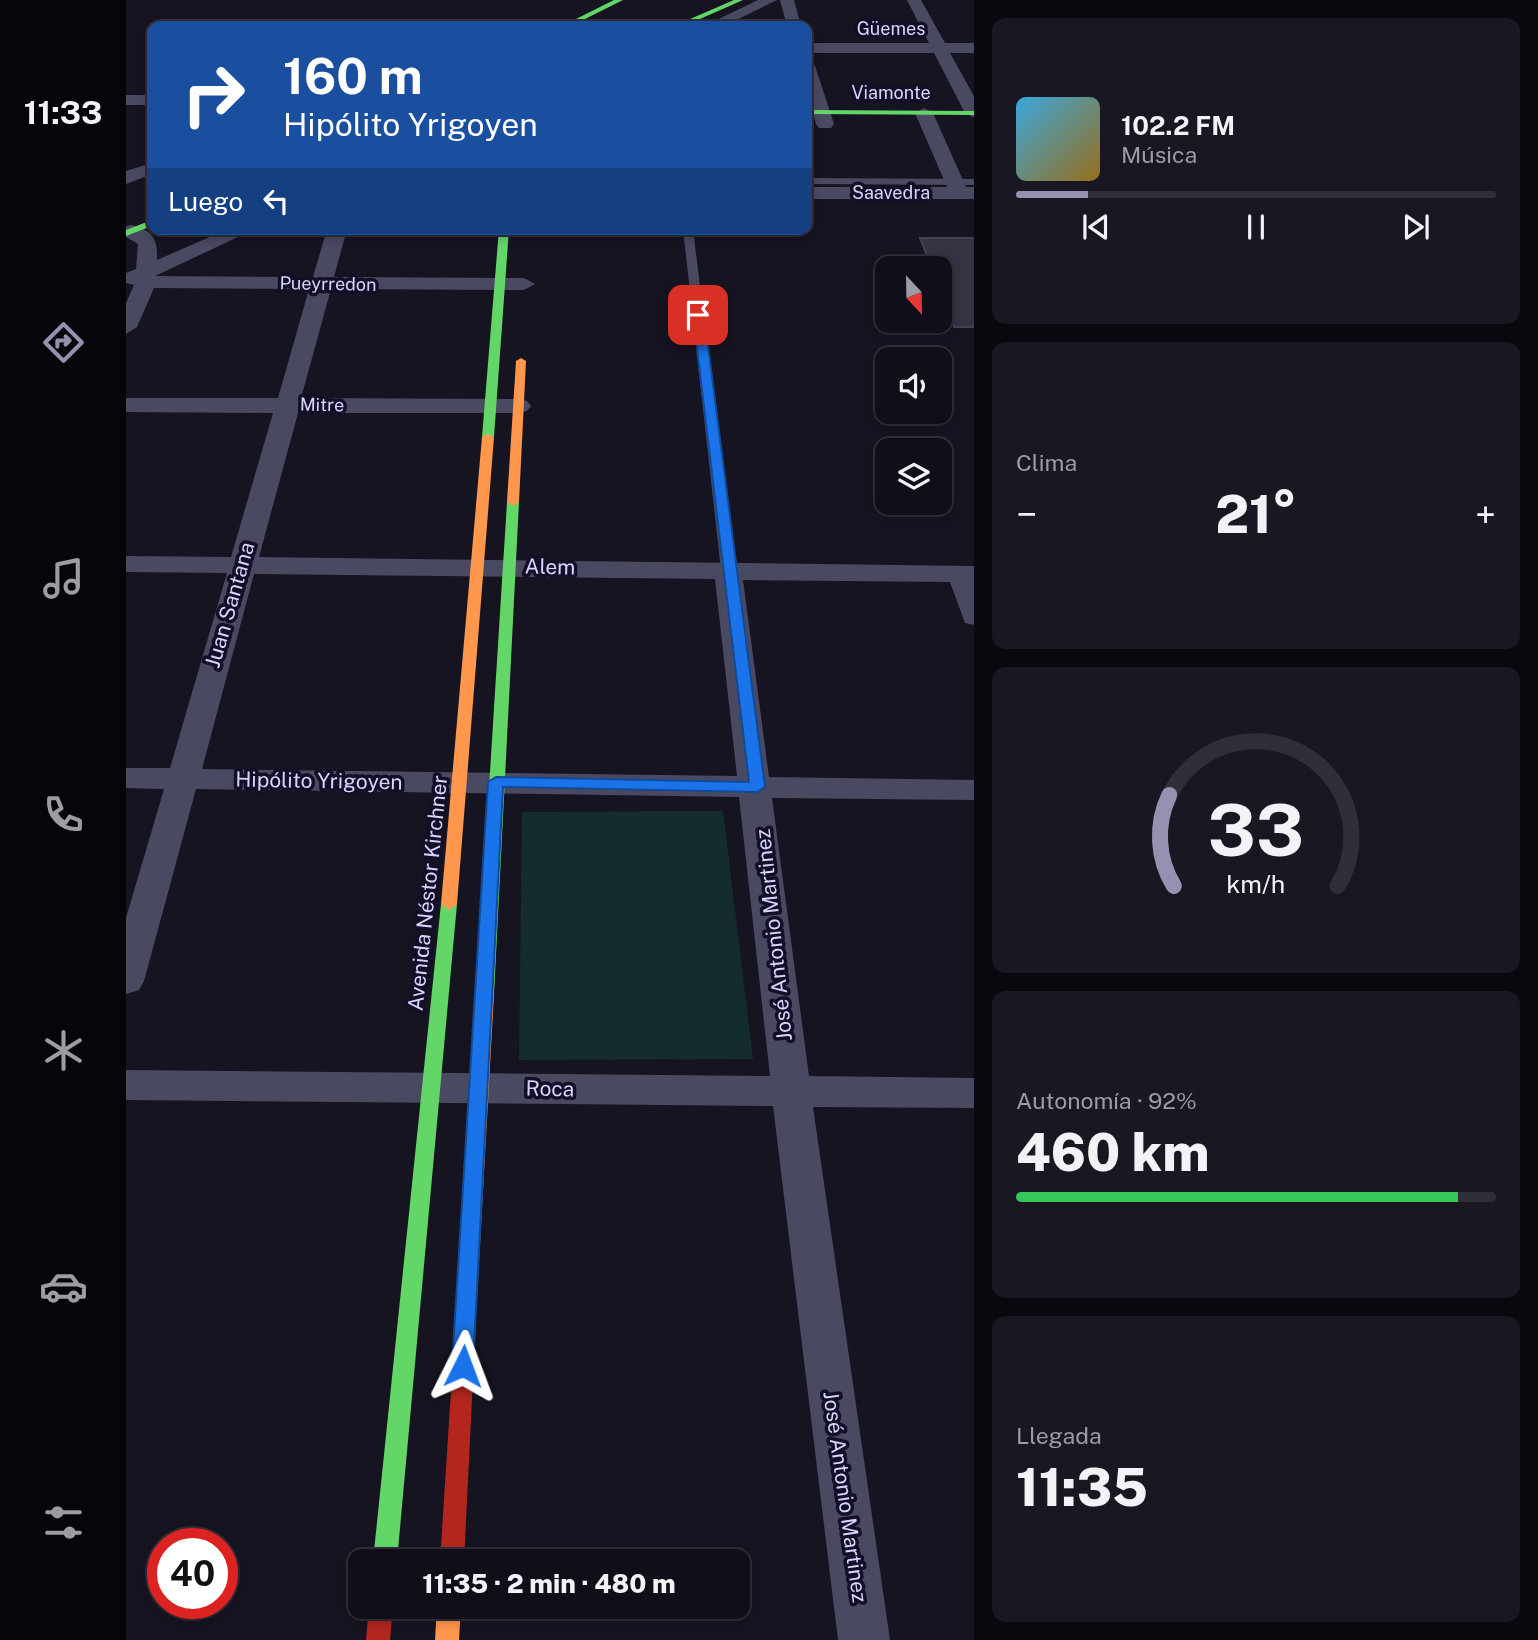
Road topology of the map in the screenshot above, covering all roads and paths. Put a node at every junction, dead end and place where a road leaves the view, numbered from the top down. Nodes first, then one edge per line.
1 (620, 0) edge
2 (740, 0) edge
3 (770, 0) edge
4 (787, 0) edge
5 (914, 0) edge
6 (577, 21) edge
7 (690, 21) edge
8 (723, 21) edge
9 (793, 21) edge
10 (812, 48) edge
11 (941, 48) junction
12 (974, 48) edge
13 (812, 89) edge
14 (126, 100) edge
15 (147, 100) edge
16 (974, 113) edge
17 (818, 116) edge
18 (927, 118) junction
19 (974, 125) edge
20 (147, 170) edge
21 (126, 178) edge
22 (812, 181) edge
23 (966, 187) edge
24 (812, 192) edge
25 (147, 225) edge
26 (129, 232) edge
27 (231, 235) edge
28 (335, 235) edge
29 (504, 235) edge
30 (689, 235) edge
31 (138, 278) edge
32 (524, 284) dead end
33 (321, 285) junction
34 (500, 286) junction
35 (126, 327) edge
36 (522, 338) dead end
37 (126, 405) edge
38 (287, 405) junction
39 (519, 406) junction
40 (492, 407) junction
41 (126, 564) edge
42 (242, 564) junction
43 (508, 566) junction
44 (478, 567) junction
45 (728, 570) junction
46 (968, 574) edge
47 (974, 611) edge
48 (126, 778) edge
49 (181, 778) junction
50 (496, 782) junction
51 (461, 783) junction
52 (757, 787) junction
53 (974, 790) edge
54 (126, 981) edge
55 (126, 1085) edge
56 (429, 1087) junction
57 (478, 1088) junction
58 (791, 1092) junction
59 (974, 1093) edge
60 (386, 1549) edge
61 (453, 1549) edge
62 (379, 1619) edge
63 (448, 1619) edge
64 (377, 1640) edge
65 (447, 1640) edge
66 (864, 1640) edge

1 - 6 street
2 - 7 street
3 - 8 street
4 - 9 street
5 - 11 street
10 - 11 street, Güemes
11 - 12 street, Güemes
11 - 16 street
13 - 17 street
14 - 15 street
16 - 18 street, Viamonte
17 - 18 street, Viamonte
18 - 19 street, Viamonte
18 - 23 street
20 - 21 street
22 - 23 lane
23 - 24 street, Saavedra
25 - 26 street
26 - 31 street
27 - 31 street
28 - 33 street, Juan Santana
29 - 34 street, Avenida Néstor Kirchner
30 - 45 lane, José Antonio Martinez
31 - 33 street, Pueyrredon
31 - 35 street
32 - 34 street, Pueyrredon
33 - 34 street, Pueyrredon
33 - 38 street, Juan Santana
34 - 40 street, Avenida Néstor Kirchner
36 - 39 street
37 - 38 street, Mitre
38 - 40 street, Mitre
38 - 42 street, Juan Santana
39 - 40 street, Mitre
39 - 43 street
40 - 44 street, Avenida Néstor Kirchner
41 - 42 street, Alem
42 - 44 street, Alem
42 - 49 street, Juan Santana
43 - 44 street, Alem
43 - 45 street, Alem
43 - 50 street
44 - 51 street, Avenida Néstor Kirchner
45 - 46 street, Alem
45 - 52 street, José Antonio Martinez
46 - 47 street
48 - 49 street, Hipólito Yrigoyen
49 - 51 street, Hipólito Yrigoyen
49 - 54 street, Juan Santana
50 - 51 street, Hipólito Yrigoyen
50 - 52 street, Hipólito Yrigoyen
50 - 57 street
51 - 56 street, Avenida Néstor Kirchner
52 - 53 street, Hipólito Yrigoyen
52 - 58 street, José Antonio Martinez
55 - 56 street, Roca
56 - 57 street, Roca
56 - 60 street, Avenida Néstor Kirchner
57 - 58 street, Roca
57 - 61 street
58 - 59 street, Roca
58 - 66 street, José Antonio Martinez
62 - 64 street
63 - 65 street

